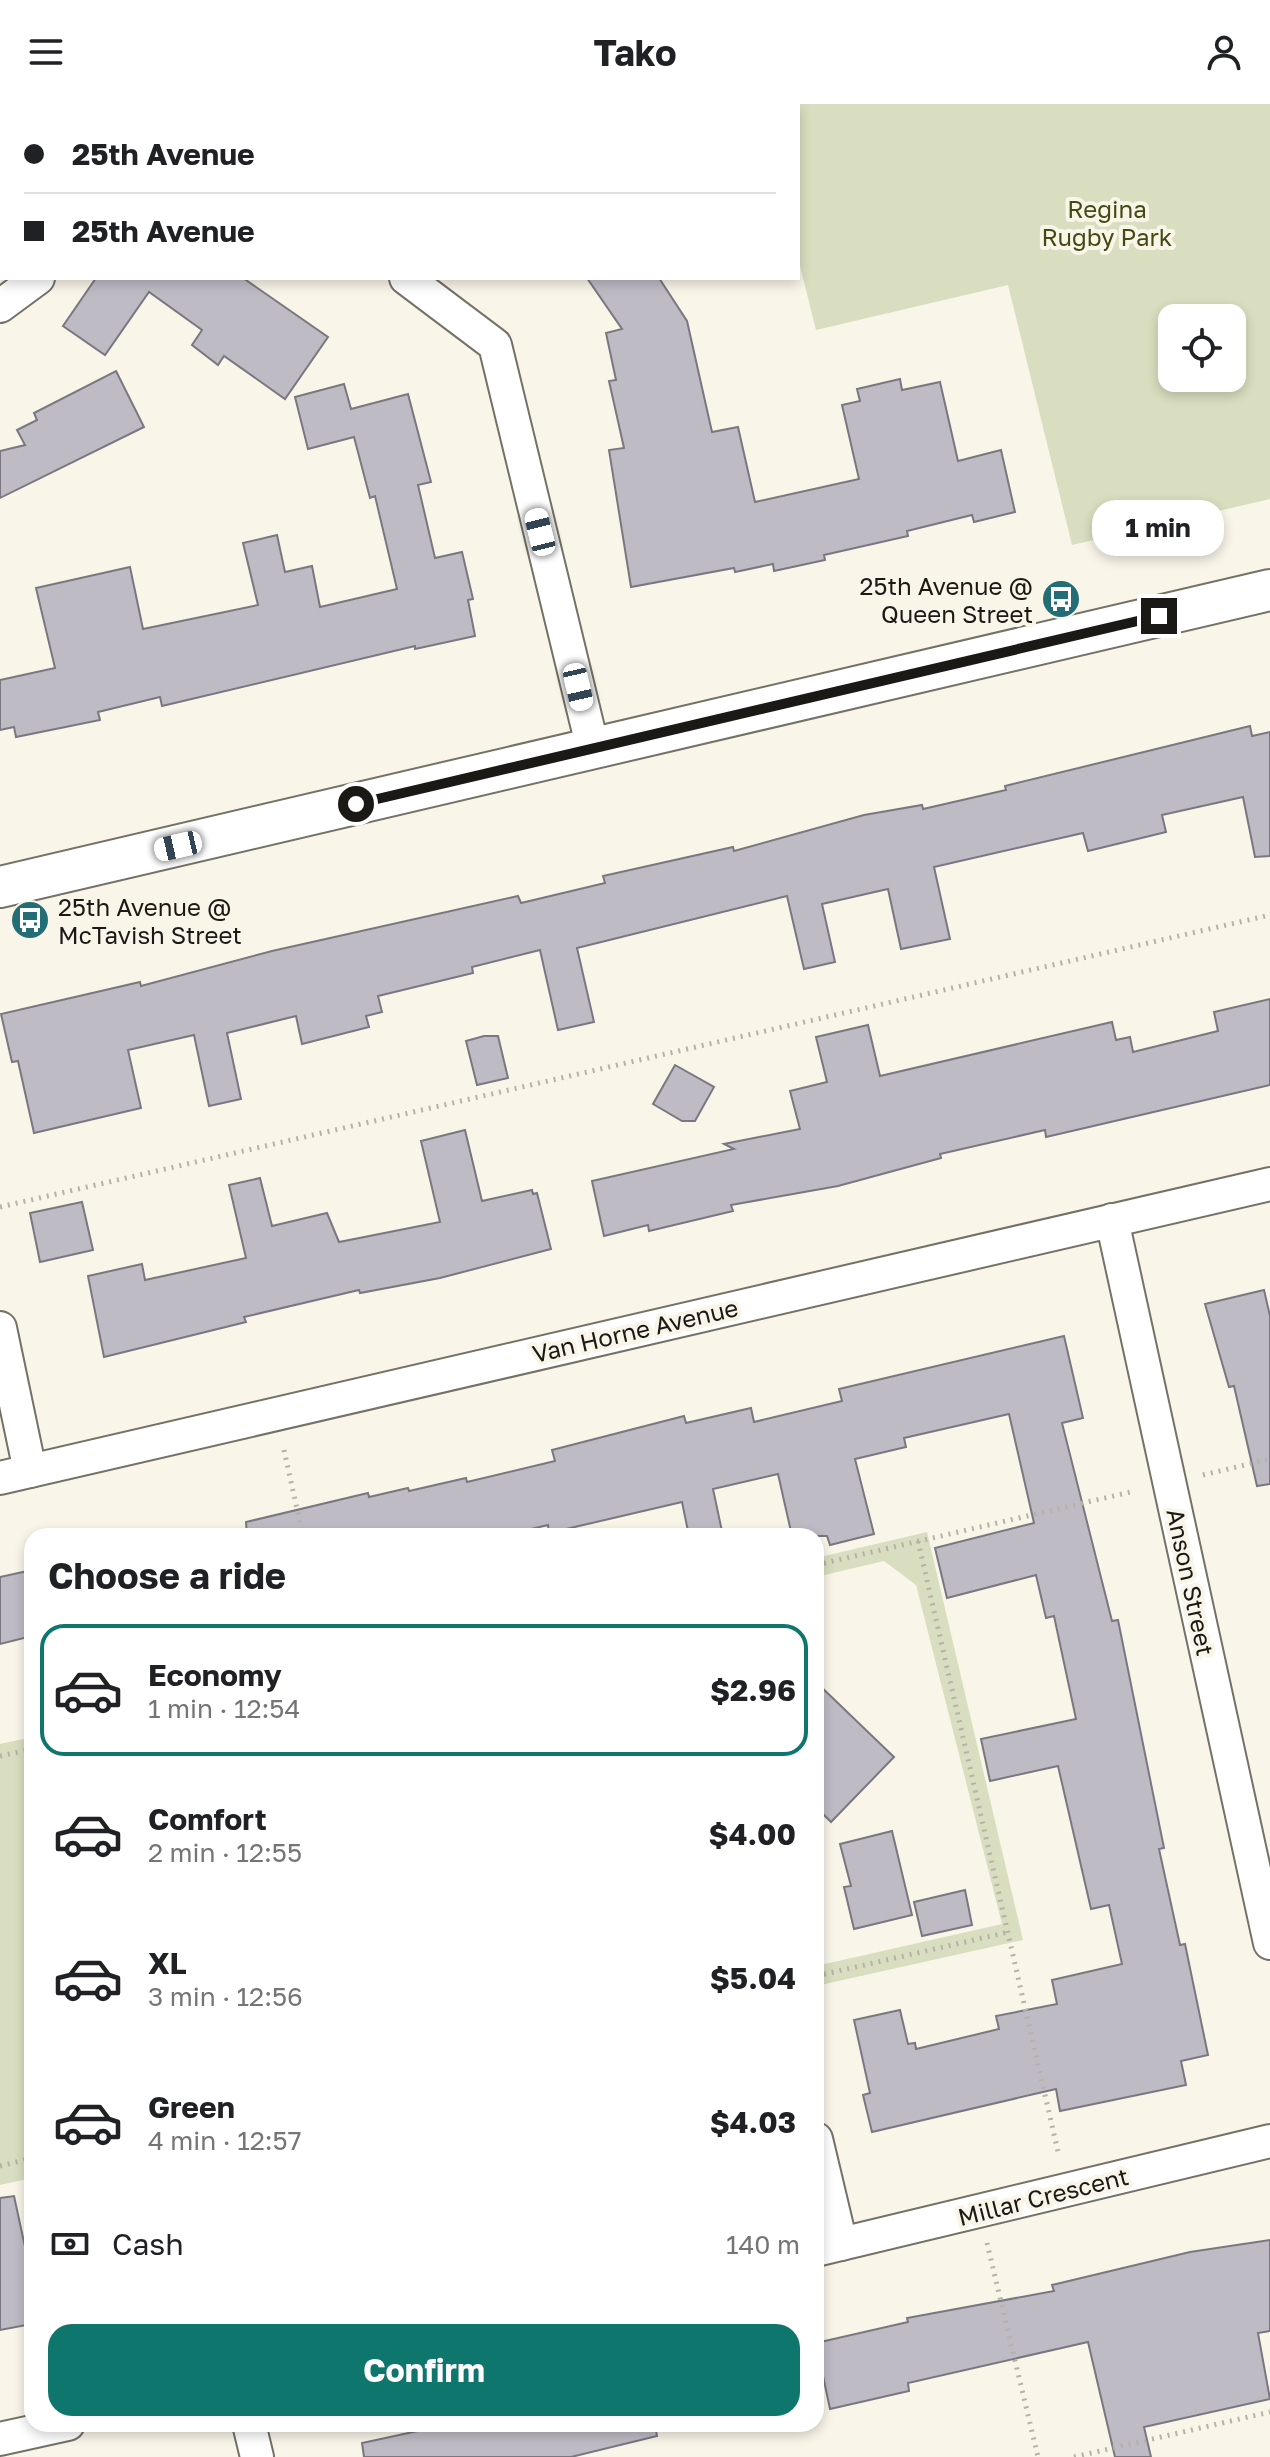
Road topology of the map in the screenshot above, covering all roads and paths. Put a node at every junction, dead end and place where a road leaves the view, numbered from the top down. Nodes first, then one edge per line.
1 (35, 280) edge
2 (409, 280) edge
3 (0, 306) edge
4 (1270, 590) edge
5 (593, 749) junction
6 (0, 887) edge
7 (1270, 915) edge
8 (1270, 1184) edge
9 (0, 1207) edge
10 (1112, 1220) junction
11 (0, 1328) edge
12 (275, 1413) junction
13 (1270, 1459) edge
14 (15, 1474) edge
15 (1170, 1483) junction
16 (301, 1528) edge
17 (918, 1541) junction
18 (824, 1563) edge
19 (24, 1751) edge
20 (0, 1756) edge
21 (1009, 1932) junction
22 (1270, 1943) edge
23 (824, 1974) edge
24 (1270, 2141) edge
25 (24, 2160) edge
26 (0, 2166) edge
27 (1067, 2190) junction
28 (824, 2205) edge
29 (980, 2211) junction
30 (829, 2247) edge
31 (1270, 2412) edge
32 (32, 2432) edge
33 (251, 2432) edge
34 (0, 2439) edge
35 (257, 2457) edge
36 (1038, 2457) edge
37 (1074, 2457) edge

1 - 3 street
2 - 5 street
4 - 5 street
5 - 6 street
7 - 9 path
8 - 10 street, Van Horne Avenue
10 - 12 street, Van Horne Avenue
10 - 15 street, Anson Street
11 - 14 street
12 - 14 street, Van Horne Avenue
12 - 16 path
13 - 15 path
15 - 17 path
15 - 22 street, Anson Street
17 - 18 path
17 - 21 path
19 - 20 path
21 - 23 path
21 - 27 path
24 - 27 street, Millar Crescent
25 - 26 path
27 - 29 street, Millar Crescent
28 - 30 street
29 - 30 street, Millar Crescent
29 - 36 path
31 - 37 path
32 - 34 street
33 - 35 street

